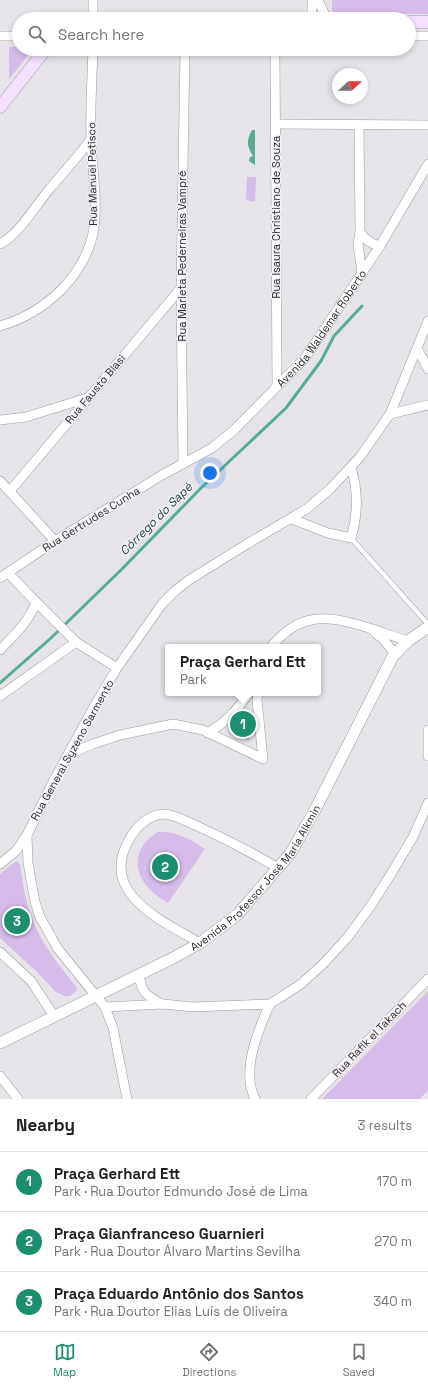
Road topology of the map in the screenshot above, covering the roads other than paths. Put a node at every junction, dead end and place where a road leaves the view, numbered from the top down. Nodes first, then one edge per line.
1 (93, 0) edge
2 (312, 0) edge
3 (318, 0) edge
4 (93, 12) edge
5 (312, 12) edge
6 (323, 12) edge
7 (416, 22) edge
8 (428, 22) edge
9 (0, 36) edge
10 (12, 36) edge
11 (416, 36) edge
12 (428, 36) edge
13 (40, 56) edge
14 (93, 56) edge
15 (185, 56) edge
16 (275, 56) edge
17 (0, 107) edge
18 (275, 124) junction
19 (359, 124) junction
20 (428, 125) edge
21 (91, 139) junction
22 (428, 164) edge
23 (360, 232) junction
24 (0, 244) edge
25 (380, 246) junction
26 (362, 274) junction
27 (180, 288) junction
28 (428, 321) edge
29 (0, 326) edge
30 (417, 348) junction
31 (428, 369) edge
32 (277, 386) junction
33 (87, 398) junction
34 (428, 405) edge
35 (390, 414) junction
36 (0, 420) edge
37 (183, 464) junction
38 (351, 467) junction
39 (0, 481) edge
40 (10, 491) junction
41 (292, 519) junction
42 (351, 538) junction
43 (55, 542) junction
44 (8, 573) junction
45 (0, 578) edge
46 (36, 602) junction
47 (428, 625) edge
48 (369, 628) junction
49 (73, 639) junction
50 (408, 641) junction
51 (274, 644) edge
52 (0, 650) edge
53 (395, 654) junction
54 (117, 668) junction
55 (0, 696) edge
56 (247, 696) edge
57 (258, 696) edge
58 (428, 730) edge
59 (208, 733) junction
60 (428, 733) edge
61 (69, 754) junction
62 (428, 756) edge
63 (428, 803) edge
64 (26, 835) junction
65 (0, 864) edge
66 (278, 868) junction
67 (200, 943) junction
68 (0, 952) edge
69 (139, 975) junction
70 (428, 979) edge
71 (98, 996) junction
72 (163, 1004) junction
73 (270, 1004) junction
74 (105, 1007) junction
75 (54, 1016) junction
76 (0, 1043) edge
77 (0, 1076) edge
78 (252, 1098) edge
79 (18, 1099) edge
80 (127, 1099) edge
81 (311, 1099) edge

1 - 4 street
2 - 5 street
3 - 6 street
7 - 8 main road
9 - 10 street
11 - 12 street
13 - 17 main road
14 - 21 street, Rua Manuel Petisco
15 - 27 street, Rua Marieta Pederneiras Vampré
16 - 18 street, Rua Isaura Christiano de Souza
18 - 19 street
18 - 32 street, Rua Isaura Christiano de Souza
19 - 20 street
19 - 23 street
21 - 24 street
21 - 29 street, Rua Manuel Petisco
22 - 25 street, Avenida Waldemar Roberto
23 - 25 street
23 - 26 street
25 - 26 street, Avenida Waldemar Roberto
26 - 32 street, Avenida Waldemar Roberto
27 - 33 street, Rua Fausto Blasi
27 - 37 street, Rua Marieta Pederneiras Vampré
28 - 30 street, Rua General Syzeno Sarmento
30 - 31 street
30 - 35 street, Rua General Syzeno Sarmento
32 - 37 street, Avenida Waldemar Roberto
33 - 36 street
33 - 40 street, Rua Fausto Blasi
34 - 35 street
35 - 38 street, Rua General Syzeno Sarmento
37 - 43 street, Rua Gertrudes Cunha
38 - 41 street, Rua General Syzeno Sarmento
38 - 42 street
39 - 40 street
40 - 43 street
41 - 42 street
41 - 54 street, Rua General Syzeno Sarmento
42 - 47 lane
43 - 44 street, Rua Gertrudes Cunha
44 - 45 street, Rua Gertrudes Cunha
44 - 46 street
46 - 49 street
46 - 52 street
47 - 50 street, Avenida Professor José Maria Alkmin
48 - 50 street
48 - 51 street
48 - 53 street
49 - 54 street
49 - 55 street
50 - 53 street, Avenida Professor José Maria Alkmin
53 - 66 street, Avenida Professor José Maria Alkmin
54 - 61 street, Rua General Syzeno Sarmento
56 - 59 street
57 - 59 street
58 - 60 street
59 - 61 street
60 - 62 street
61 - 64 street, Rua General Syzeno Sarmento
63 - 73 street
64 - 65 street, Rua General Syzeno Sarmento
64 - 71 street
66 - 67 street, Avenida Professor José Maria Alkmin
66 - 67 street
67 - 69 street, Avenida Professor José Maria Alkmin
68 - 75 street
69 - 71 street, Avenida Professor José Maria Alkmin
69 - 72 street
70 - 81 street, Rua Rafik el Takach
71 - 74 street
71 - 75 street, Avenida Professor José Maria Alkmin
72 - 73 street
72 - 74 street
73 - 78 street
74 - 80 street
75 - 76 street, Avenida Professor José Maria Alkmin
77 - 79 street

